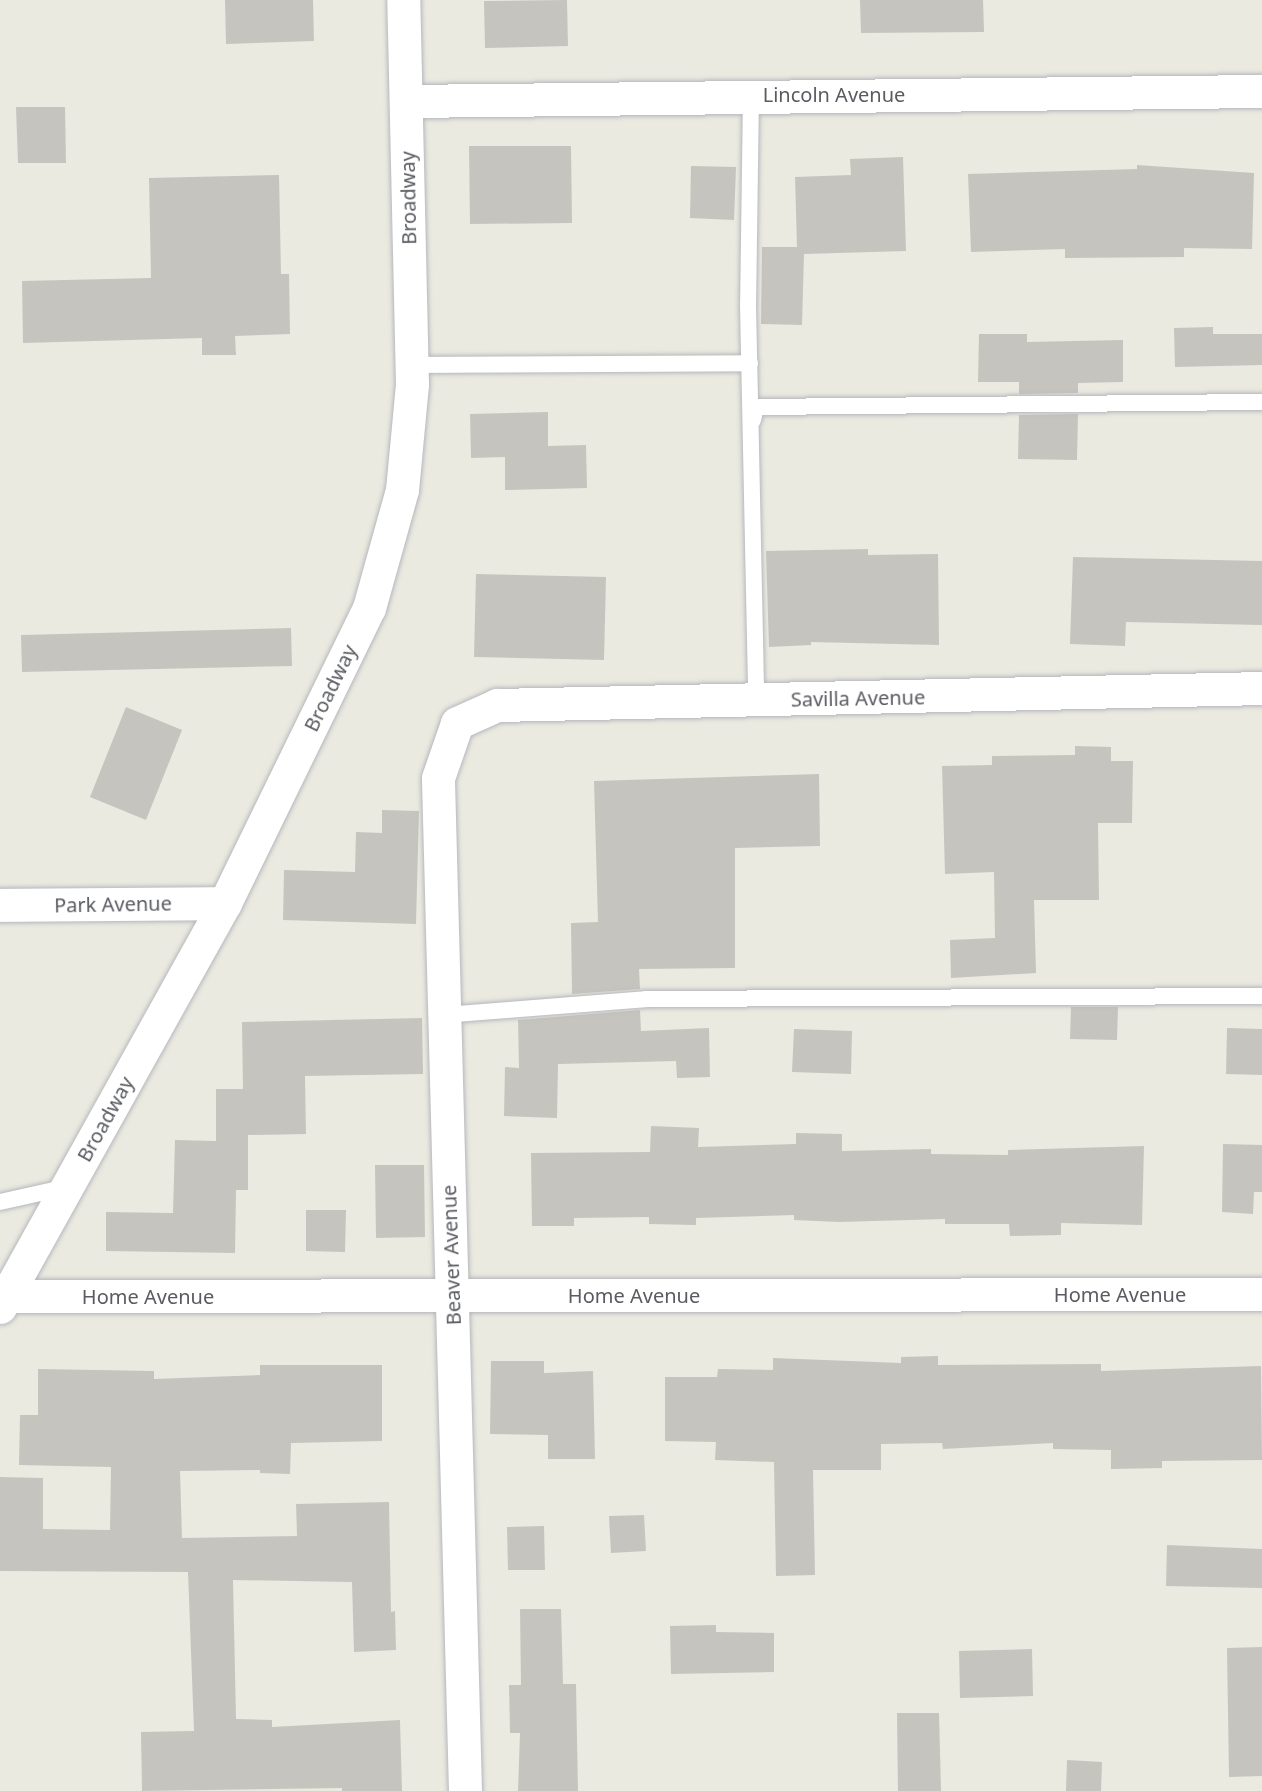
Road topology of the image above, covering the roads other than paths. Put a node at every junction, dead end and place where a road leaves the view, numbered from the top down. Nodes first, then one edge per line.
1 (404, 0) edge
2 (1262, 91) edge
3 (751, 95) junction
4 (406, 101) junction
5 (750, 363) junction
6 (411, 365) junction
7 (1262, 402) edge
8 (753, 420) junction
9 (1262, 688) edge
10 (756, 700) junction
11 (457, 723) joint
12 (225, 903) junction
13 (0, 905) edge
14 (1262, 996) edge
15 (444, 1015) junction
16 (67, 1187) junction
17 (0, 1202) edge
18 (1262, 1294) edge
19 (452, 1295) junction
20 (3, 1301) edge
21 (465, 1791) edge

1 - 4 street, Broadway
2 - 3 street, Lincoln Avenue
3 - 4 street, Lincoln Avenue
3 - 5 lane
4 - 6 street, Broadway
5 - 6 lane
5 - 8 lane
6 - 12 street, Broadway
7 - 8 lane
8 - 10 lane
9 - 10 street, Savilla Avenue
10 - 11 street, Savilla Avenue
11 - 15 street, Beaver Avenue
12 - 13 street, Park Avenue
12 - 16 street, Broadway
14 - 15 lane
15 - 19 street, Beaver Avenue
16 - 17 lane
16 - 20 street, Broadway
18 - 19 street, Home Avenue
19 - 20 street, Home Avenue
19 - 21 street, Beaver Avenue

